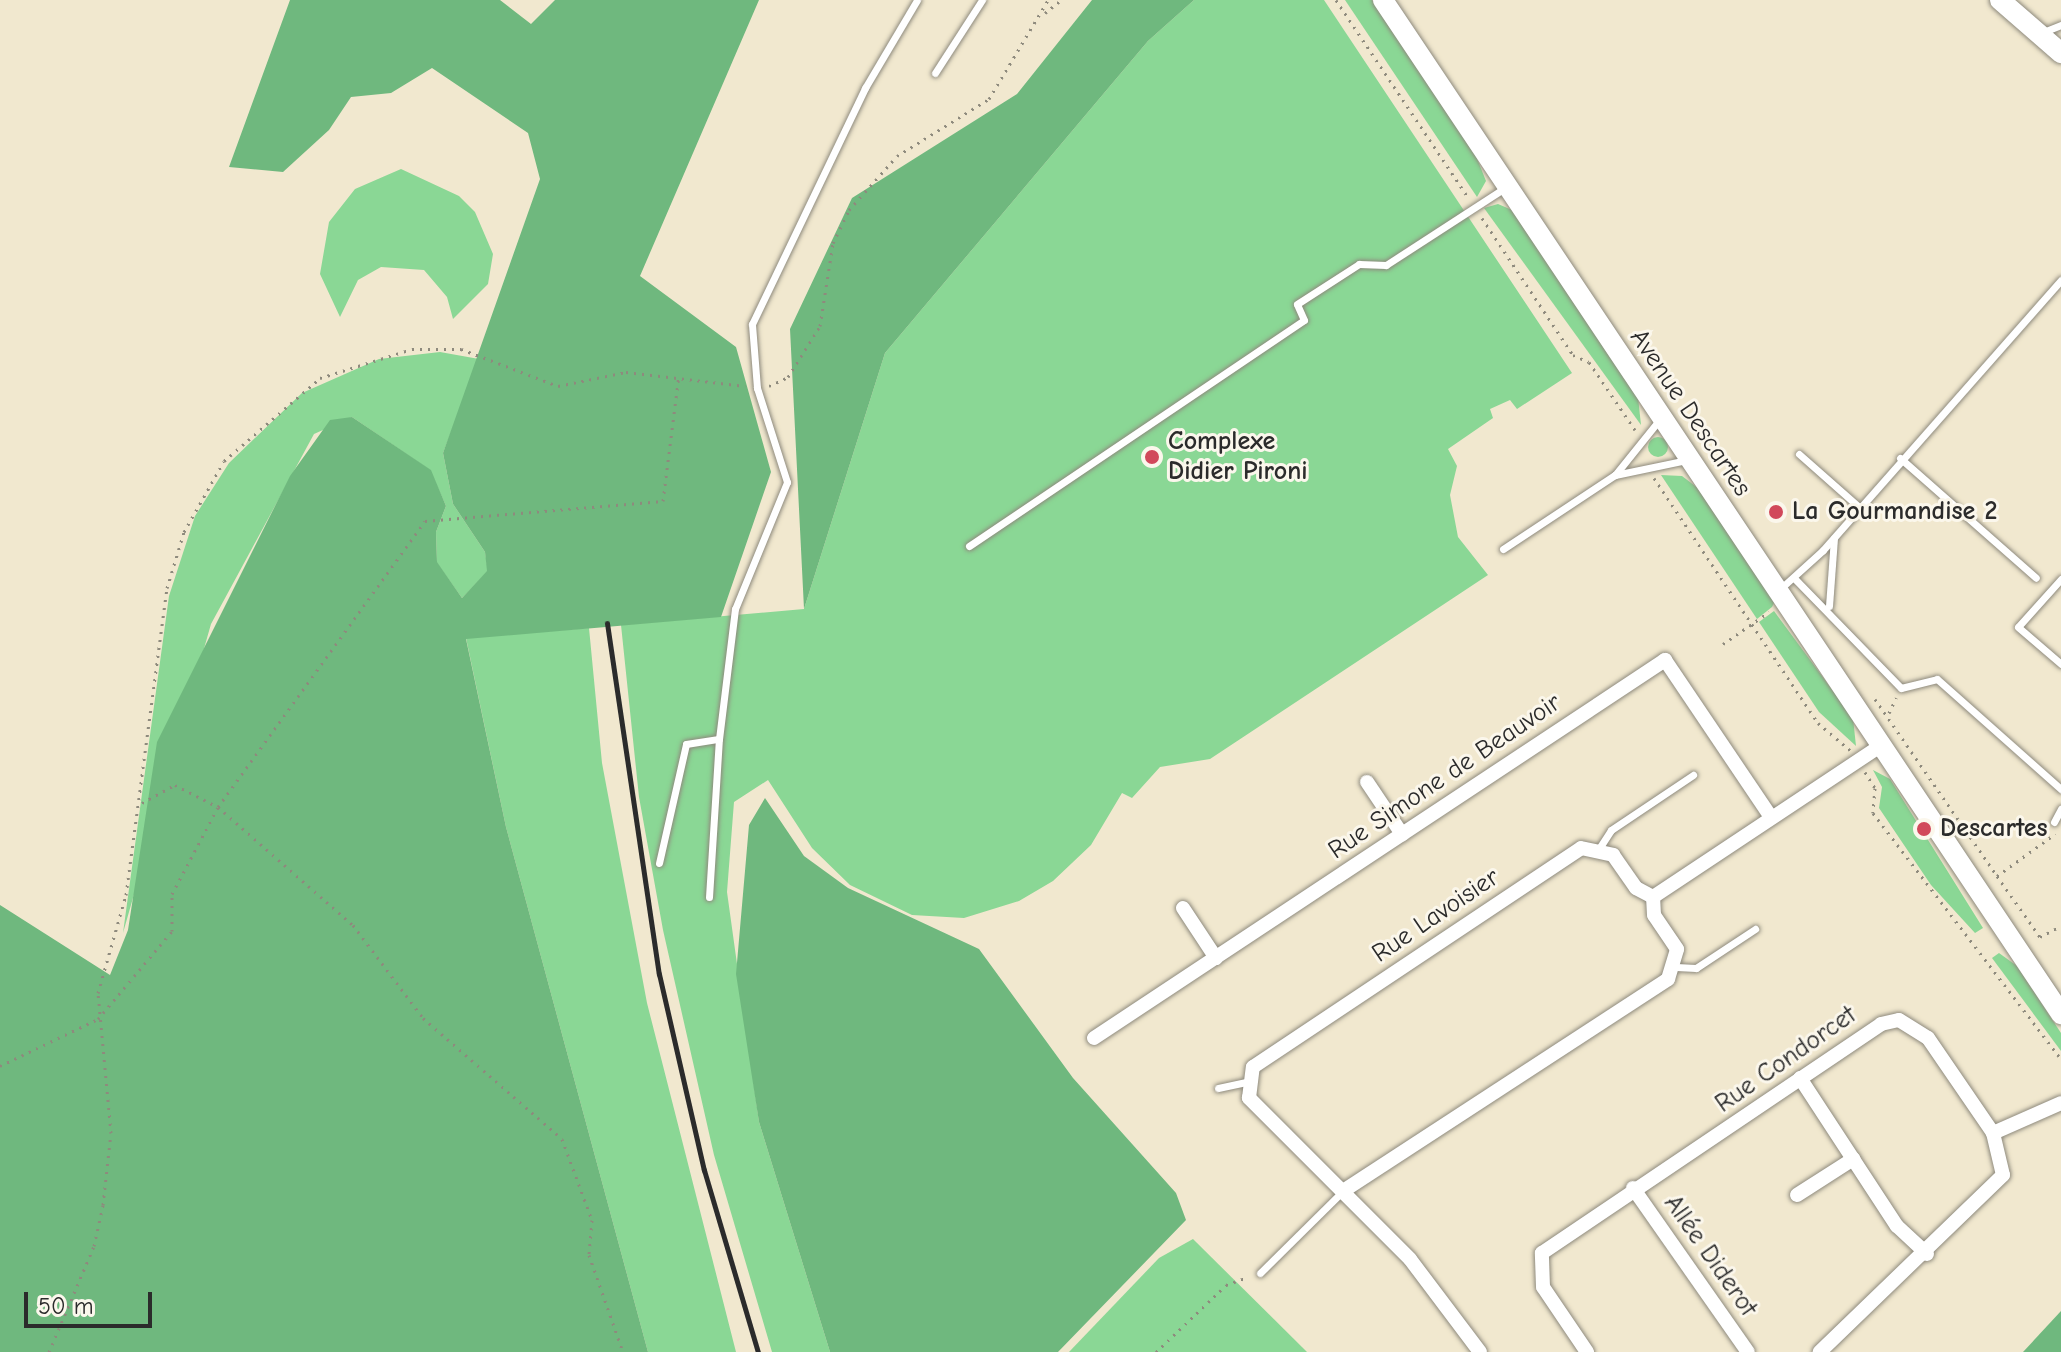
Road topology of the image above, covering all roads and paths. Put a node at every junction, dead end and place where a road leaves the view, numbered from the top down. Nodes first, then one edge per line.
1 (917, 0) edge
2 (982, 0) edge
3 (1048, 0) edge
4 (1061, 0) edge
5 (1336, 0) edge
6 (1383, 0) edge
7 (2000, 0) edge
8 (1042, 16) junction
9 (2061, 25) edge
10 (2039, 34) junction
11 (2061, 53) edge
12 (935, 73) dead end
13 (1507, 186) junction
14 (1475, 208) junction
15 (2061, 280) edge
16 (679, 373) junction
17 (757, 388) junction
18 (1662, 417) junction
19 (1639, 445) junction
20 (1799, 454) dead end
21 (1900, 458) junction
22 (1690, 460) junction
23 (1649, 468) junction
24 (1615, 475) junction
25 (1860, 508) junction
26 (1834, 538) junction
27 (969, 546) dead end
28 (1503, 549) dead end
29 (2036, 578) dead end
30 (2061, 579) edge
31 (1787, 585) junction
32 (1829, 606) junction
33 (1744, 630) dead end
34 (1723, 644) dead end
35 (2061, 664) edge
36 (1901, 688) junction
37 (1849, 695) junction
38 (1889, 713) junction
39 (719, 739) junction
40 (1883, 744) junction
41 (1858, 761) junction
42 (1693, 775) dead end
43 (1367, 782) dead end
44 (2061, 789) edge
45 (142, 803) junction
46 (218, 807) junction
47 (2061, 809) edge
48 (1771, 817) junction
49 (2054, 822) dead end
50 (2061, 829) edge
51 (1402, 834) junction
52 (1600, 847) junction
53 (659, 863) dead end
54 (1997, 876) junction
55 (709, 897) dead end
56 (1653, 897) junction
57 (1183, 908) dead end
58 (2061, 926) edge
59 (1755, 929) dead end
60 (1216, 958) junction
61 (1676, 967) junction
62 (2061, 1014) edge
63 (98, 1019) junction
64 (1094, 1038) dead end
65 (2061, 1059) edge
66 (0, 1066) edge
67 (1800, 1078) junction
68 (1247, 1082) junction
69 (1218, 1088) dead end
70 (2061, 1103) edge
71 (1993, 1133) junction
72 (1853, 1159) junction
73 (1633, 1188) junction
74 (1343, 1191) junction
75 (1797, 1195) dead end
76 (1927, 1254) junction
77 (1260, 1273) joint
78 (49, 1352) edge
79 (623, 1352) edge
80 (1156, 1352) edge
81 (1480, 1352) edge
82 (1587, 1352) edge
83 (1748, 1352) edge
84 (1820, 1352) edge

1 - 17 lane
2 - 12 lane
3 - 8 path
4 - 8 path
5 - 14 path
6 - 13 main road, Avenue Descartes
7 - 10 main road
8 - 17 path
9 - 10 lane
10 - 11 main road
13 - 14 lane
13 - 18 main road, Avenue Descartes
14 - 19 path
14 - 27 lane
15 - 21 lane
16 - 17 path
16 - 45 path
16 - 46 path
17 - 39 lane
18 - 19 lane
18 - 22 main road, Avenue Descartes
19 - 24 lane
20 - 25 lane
21 - 25 lane
21 - 29 lane
22 - 23 lane
22 - 31 main road, Avenue Descartes
23 - 24 lane
23 - 41 path
24 - 28 lane
25 - 26 lane
26 - 31 lane
26 - 32 lane
30 - 35 lane
31 - 32 lane
31 - 37 main road, Avenue Descartes
32 - 36 lane
33 - 34 path
36 - 38 path
36 - 44 lane
37 - 38 path
37 - 40 main road, Avenue Descartes
38 - 54 path
39 - 53 lane
39 - 55 lane
40 - 41 street
40 - 62 main road, Avenue Descartes
41 - 48 street
41 - 65 path
42 - 52 lane
43 - 51 street
45 - 46 path
45 - 63 path
46 - 63 path
46 - 79 path
47 - 49 lane
48 - 51 street, Rue Simone de Beauvoir
48 - 56 street
50 - 54 path
51 - 60 street, Rue Simone de Beauvoir
52 - 56 street
52 - 68 street, Rue Lavoisier
54 - 58 path
56 - 61 street
57 - 60 street
59 - 61 lane
60 - 64 street, Rue Simone de Beauvoir
61 - 74 street
63 - 66 path
63 - 78 path
67 - 71 street, Rue Condorcet
67 - 72 street
67 - 73 street, Rue Condorcet
68 - 69 lane
68 - 74 street
70 - 71 street
71 - 76 street, Rue Condorcet
72 - 75 street
72 - 76 street
73 - 82 street, Rue Condorcet
73 - 83 street, Allée Diderot
74 - 77 lane
74 - 81 street
76 - 84 street, Rue Condorcet
77 - 80 path

